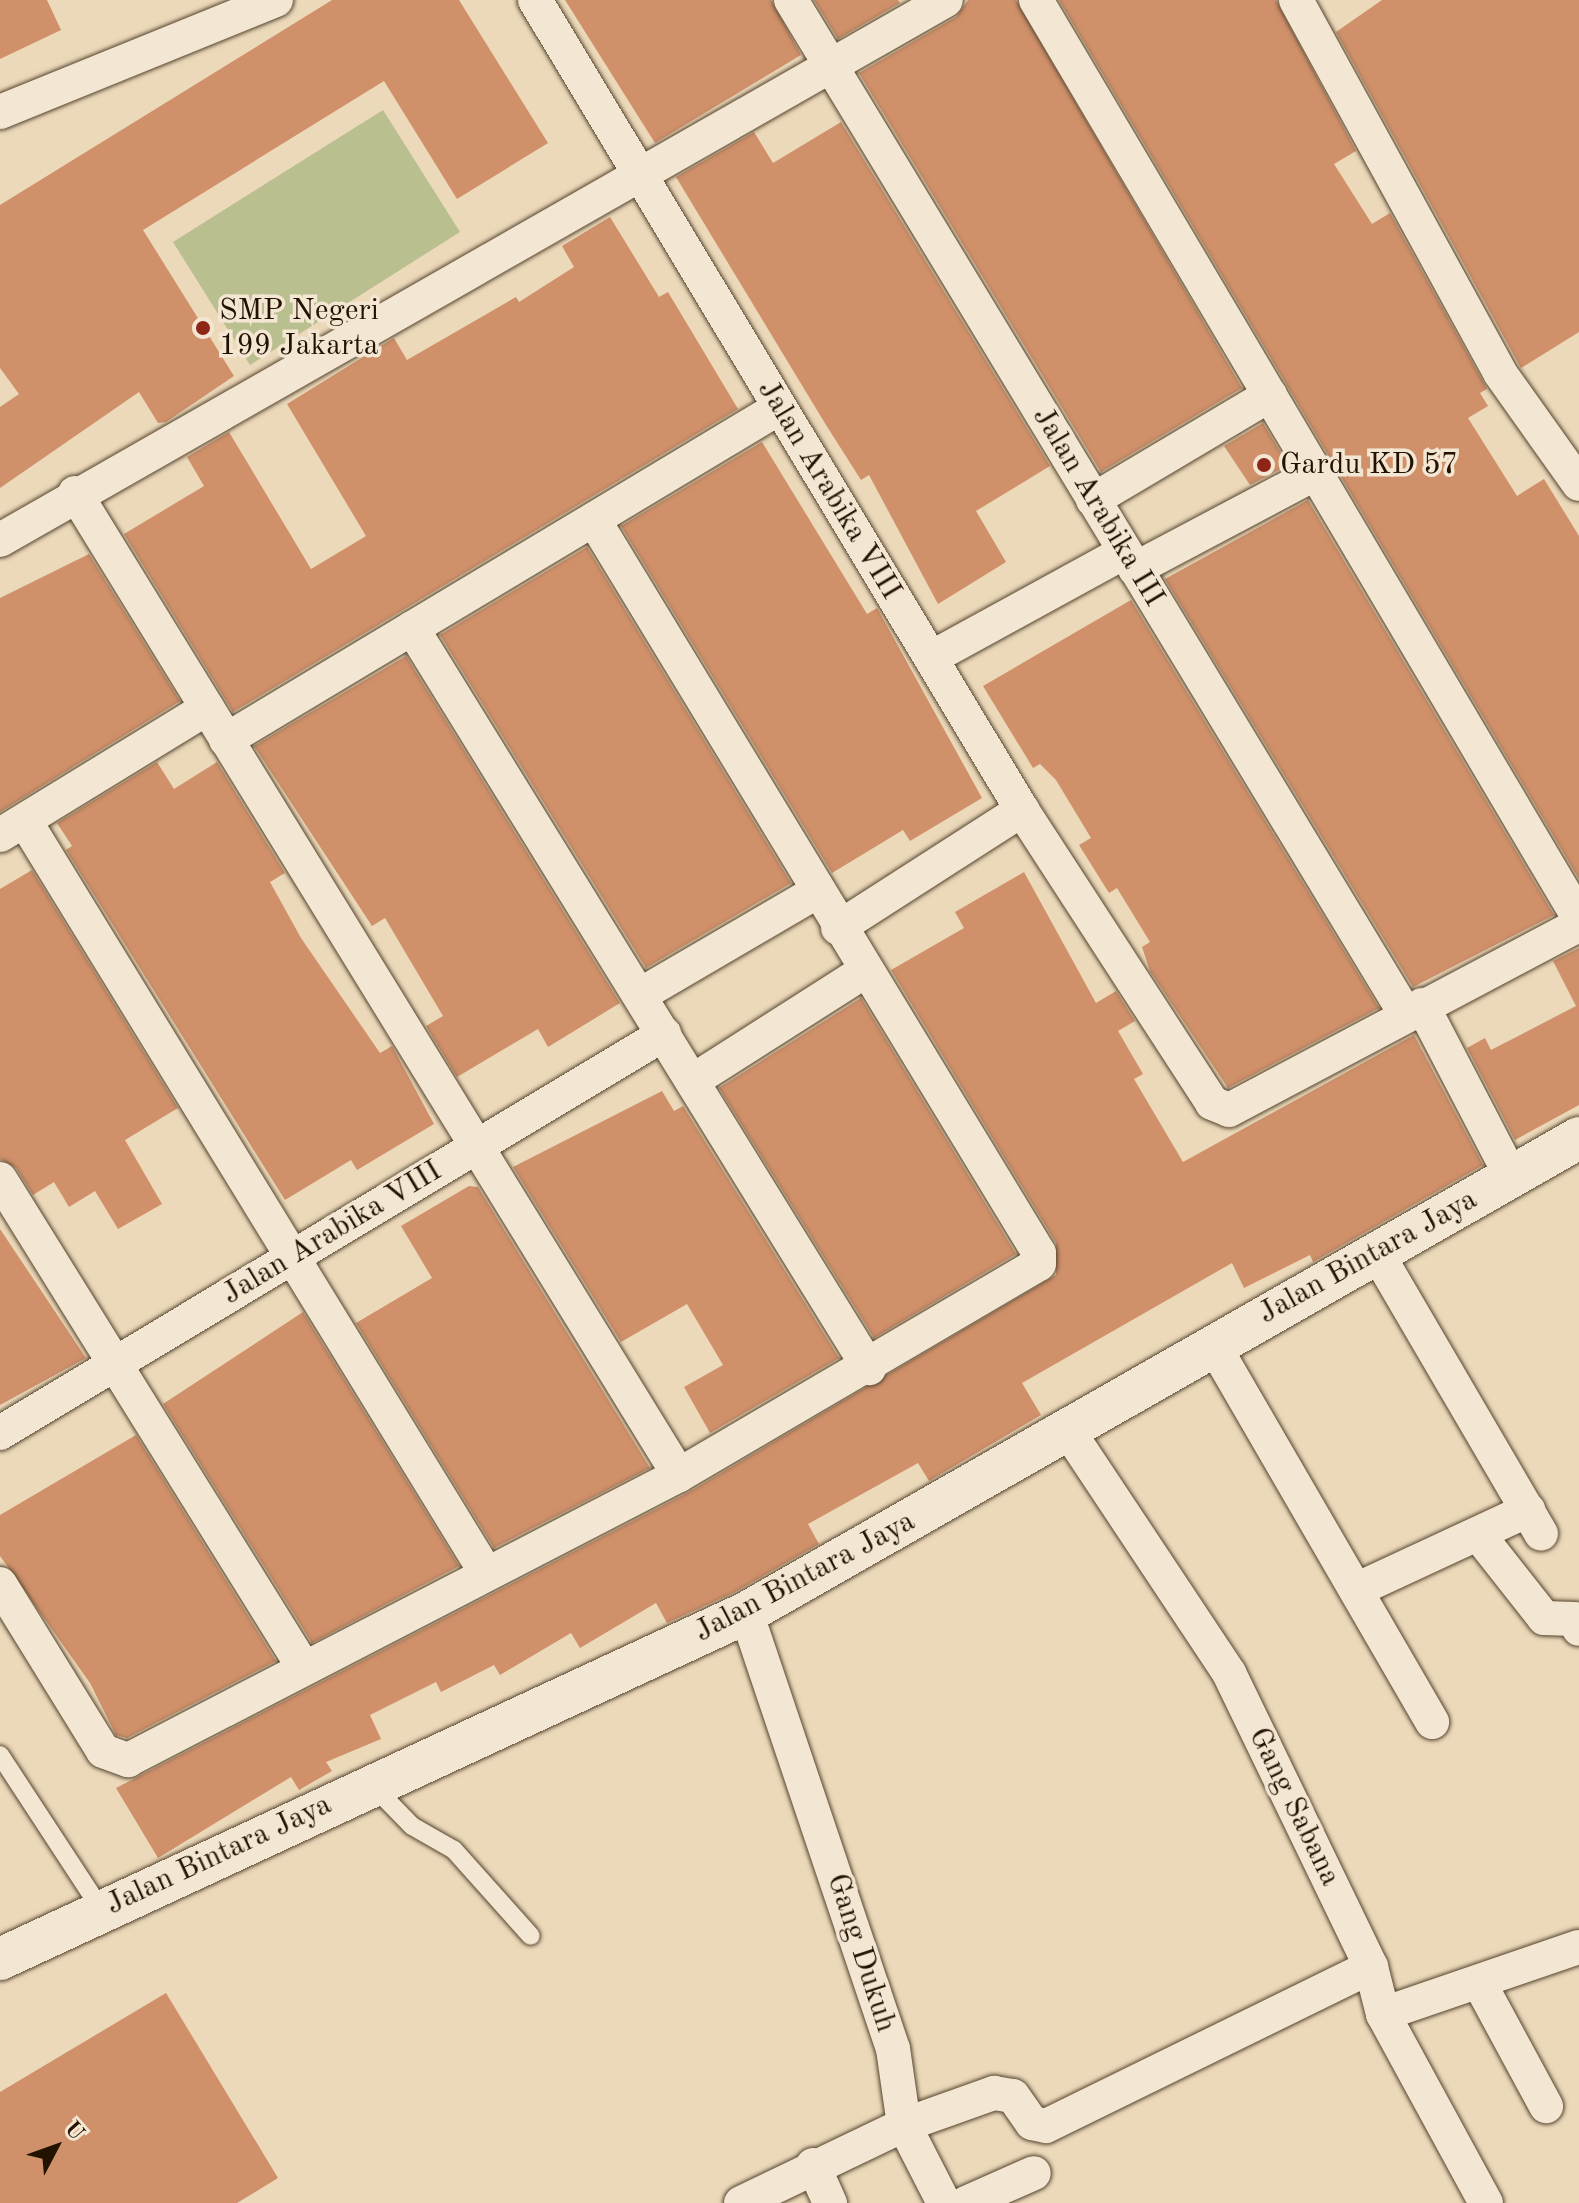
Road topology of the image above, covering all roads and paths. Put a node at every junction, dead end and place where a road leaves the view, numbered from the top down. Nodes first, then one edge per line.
1 (535, 0) edge
2 (791, 0) edge
3 (946, 0) edge
4 (1036, 0) edge
5 (269, 2) edge
6 (1304, 3) edge
7 (829, 61) junction
8 (0, 112) edge
9 (635, 172) junction
10 (1270, 395) junction
11 (779, 408) junction
12 (1316, 473) junction
13 (1579, 484) edge
14 (75, 493) junction
15 (1093, 500) junction
16 (594, 520) junction
17 (0, 540) edge
18 (1130, 561) junction
19 (412, 628) junction
20 (931, 658) junction
21 (207, 708) junction
22 (226, 740) junction
23 (1022, 810) junction
24 (12, 828) edge
25 (816, 892) junction
26 (1579, 918) edge
27 (1579, 925) edge
28 (838, 928) junction
29 (865, 971) junction
30 (640, 995) junction
31 (1413, 1009) junction
32 (664, 1034) junction
33 (694, 1080) junction
34 (1579, 1138) edge
35 (480, 1143) junction
36 (1511, 1176) junction
37 (0, 1179) edge
38 (1377, 1253) junction
39 (292, 1255) junction
40 (1213, 1344) junction
41 (116, 1365) junction
42 (869, 1368) junction
43 (1067, 1429) junction
44 (0, 1433) edge
45 (679, 1475) junction
46 (1478, 1534) junction
47 (485, 1571) junction
48 (0, 1584) edge
49 (1356, 1590) junction
50 (746, 1613) junction
51 (1579, 1629) edge
52 (302, 1665) junction
53 (1432, 1722) dead end
54 (0, 1755) edge
55 (371, 1783) junction
56 (102, 1911) junction
57 (531, 1936) dead end
58 (1579, 1947) edge
59 (0, 1959) edge
60 (1371, 1967) junction
61 (1480, 1984) junction
62 (1383, 2014) junction
63 (1546, 2106) dead end
64 (904, 2125) junction
65 (813, 2165) junction
66 (1034, 2173) dead end
67 (741, 2203) edge
68 (830, 2203) edge
69 (944, 2203) edge
70 (966, 2203) edge
71 (1486, 2203) edge

1 - 9 street, Jalan Arabika VIII
2 - 7 street, Jalan Arabika III
3 - 7 street
4 - 10 street
5 - 8 street
6 - 13 street
7 - 9 street
7 - 15 street, Jalan Arabika III
9 - 11 street, Jalan Arabika VIII
9 - 14 street
10 - 12 street
10 - 15 street
11 - 16 street
11 - 20 street, Jalan Arabika VIII
12 - 18 street
12 - 26 street
14 - 17 street
14 - 21 street
15 - 18 street, Jalan Arabika III
16 - 19 street
16 - 25 street
18 - 20 street
18 - 31 street, Jalan Arabika III
19 - 22 street
19 - 30 street
20 - 23 street, Jalan Arabika VIII
21 - 22 street
21 - 24 street
22 - 35 street
23 - 28 street
23 - 31 street, Jalan Arabika VIII
24 - 39 street
25 - 28 street
25 - 30 street
27 - 31 street
28 - 29 street
29 - 33 street
29 - 42 street
30 - 32 street
31 - 36 street, Jalan Arabika III
32 - 33 street
32 - 35 street, Jalan Arabika VIII
33 - 42 street
34 - 36 street, Jalan Bintara Jaya
35 - 39 street, Jalan Arabika VIII
35 - 45 street
36 - 38 street, Jalan Bintara Jaya
37 - 41 street
38 - 40 street, Jalan Bintara Jaya
38 - 46 street
39 - 41 street, Jalan Arabika VIII
39 - 47 street
40 - 43 street, Jalan Bintara Jaya
40 - 49 street
41 - 44 street, Jalan Arabika VIII
41 - 52 street
42 - 45 street
43 - 50 street, Jalan Bintara Jaya
43 - 60 street, Gang Sabana
45 - 47 street
46 - 49 street
46 - 51 street
47 - 52 street
48 - 52 street
49 - 53 street
50 - 55 street, Jalan Bintara Jaya
50 - 64 street, Gang Dukuh
54 - 56 lane
55 - 56 street, Jalan Bintara Jaya
55 - 57 lane
56 - 59 street, Jalan Bintara Jaya
58 - 61 street
60 - 62 street, Gang Sabana
60 - 64 street
61 - 62 street
61 - 63 street
62 - 71 street, Gang Sabana
64 - 65 street
64 - 69 street, Gang Dukuh
65 - 67 street
65 - 68 street
66 - 70 street

